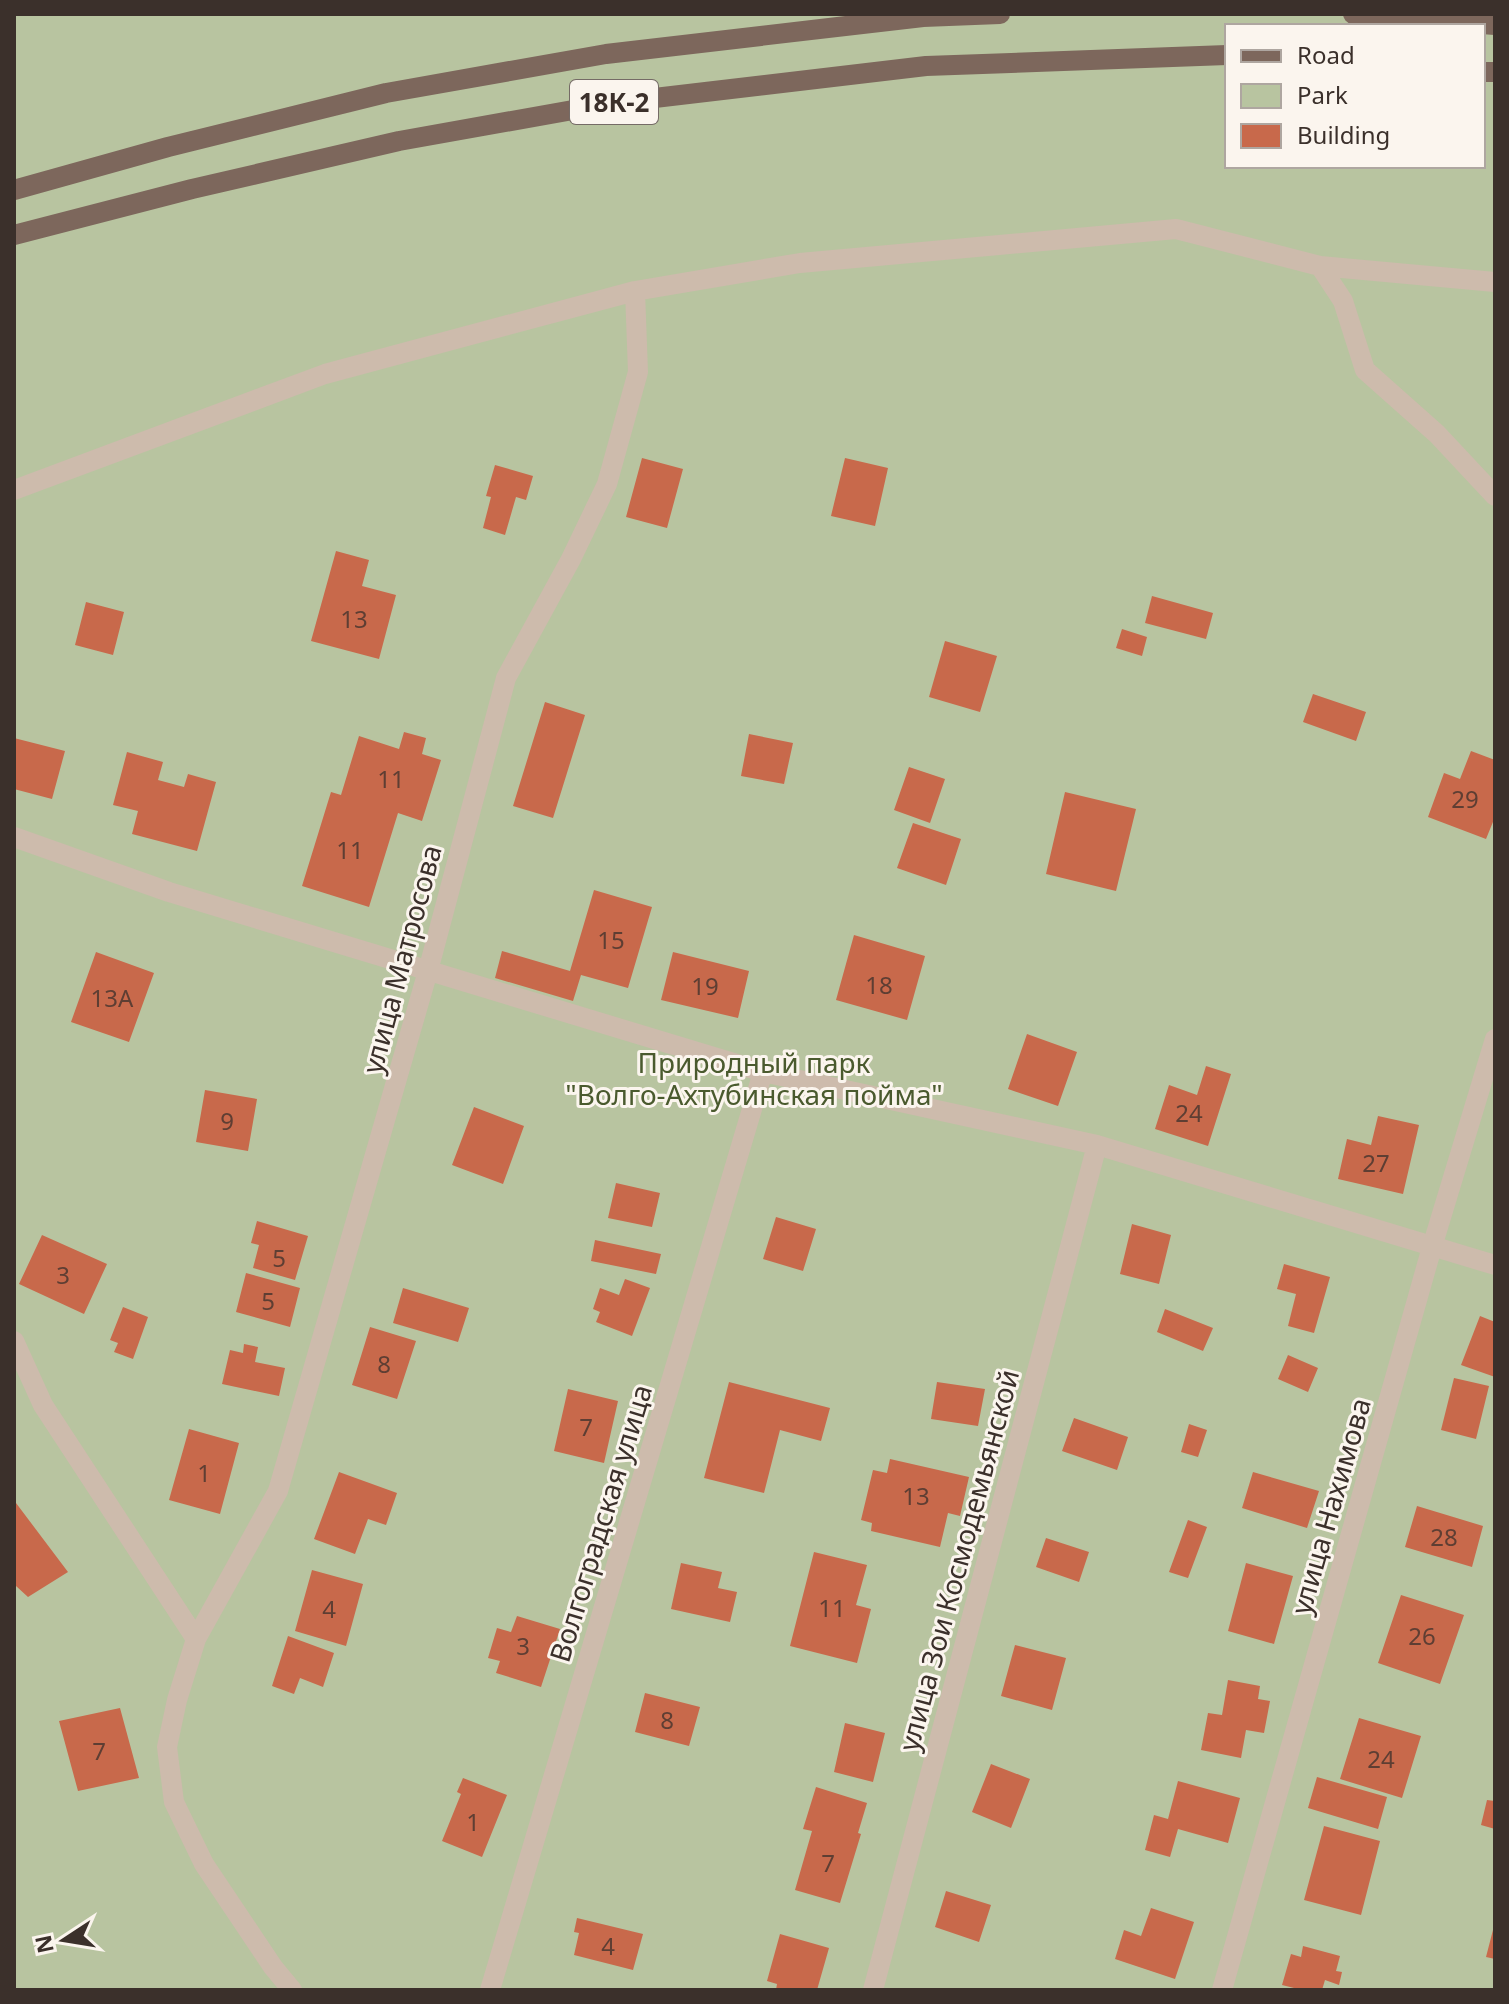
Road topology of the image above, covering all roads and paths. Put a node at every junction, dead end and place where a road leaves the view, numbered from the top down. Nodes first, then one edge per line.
1 (1000, 14) edge
2 (1353, 14) edge
3 (1482, 24) edge
4 (1225, 55) edge
5 (14, 190) edge
6 (14, 235) edge
7 (1320, 266) junction
8 (1495, 282) edge
9 (635, 291) junction
10 (14, 490) edge
11 (1495, 496) edge
12 (14, 837) edge
13 (428, 971) junction
14 (1495, 1039) edge
15 (763, 1072) junction
16 (1097, 1145) junction
17 (1432, 1247) junction
18 (1495, 1265) edge
19 (14, 1341) edge
20 (196, 1639) junction
21 (292, 1990) edge
22 (490, 1990) edge
23 (873, 1990) edge
24 (1222, 1990) edge

1 - 5 main road, 18К-2
2 - 3 main road
4 - 6 main road, 18К-2
7 - 8 street
7 - 9 street
7 - 11 street
9 - 10 street
9 - 13 street, улица Матросова
12 - 13 street
13 - 15 street
13 - 20 street, улица Матросова
14 - 17 street, улица Нахимова
15 - 16 street
15 - 22 street, Волгоградская улица
16 - 17 street
16 - 23 street, улица Зои Космодемьянской
17 - 18 street
17 - 24 street, улица Нахимова
19 - 20 street
20 - 21 street, улица Матросова

